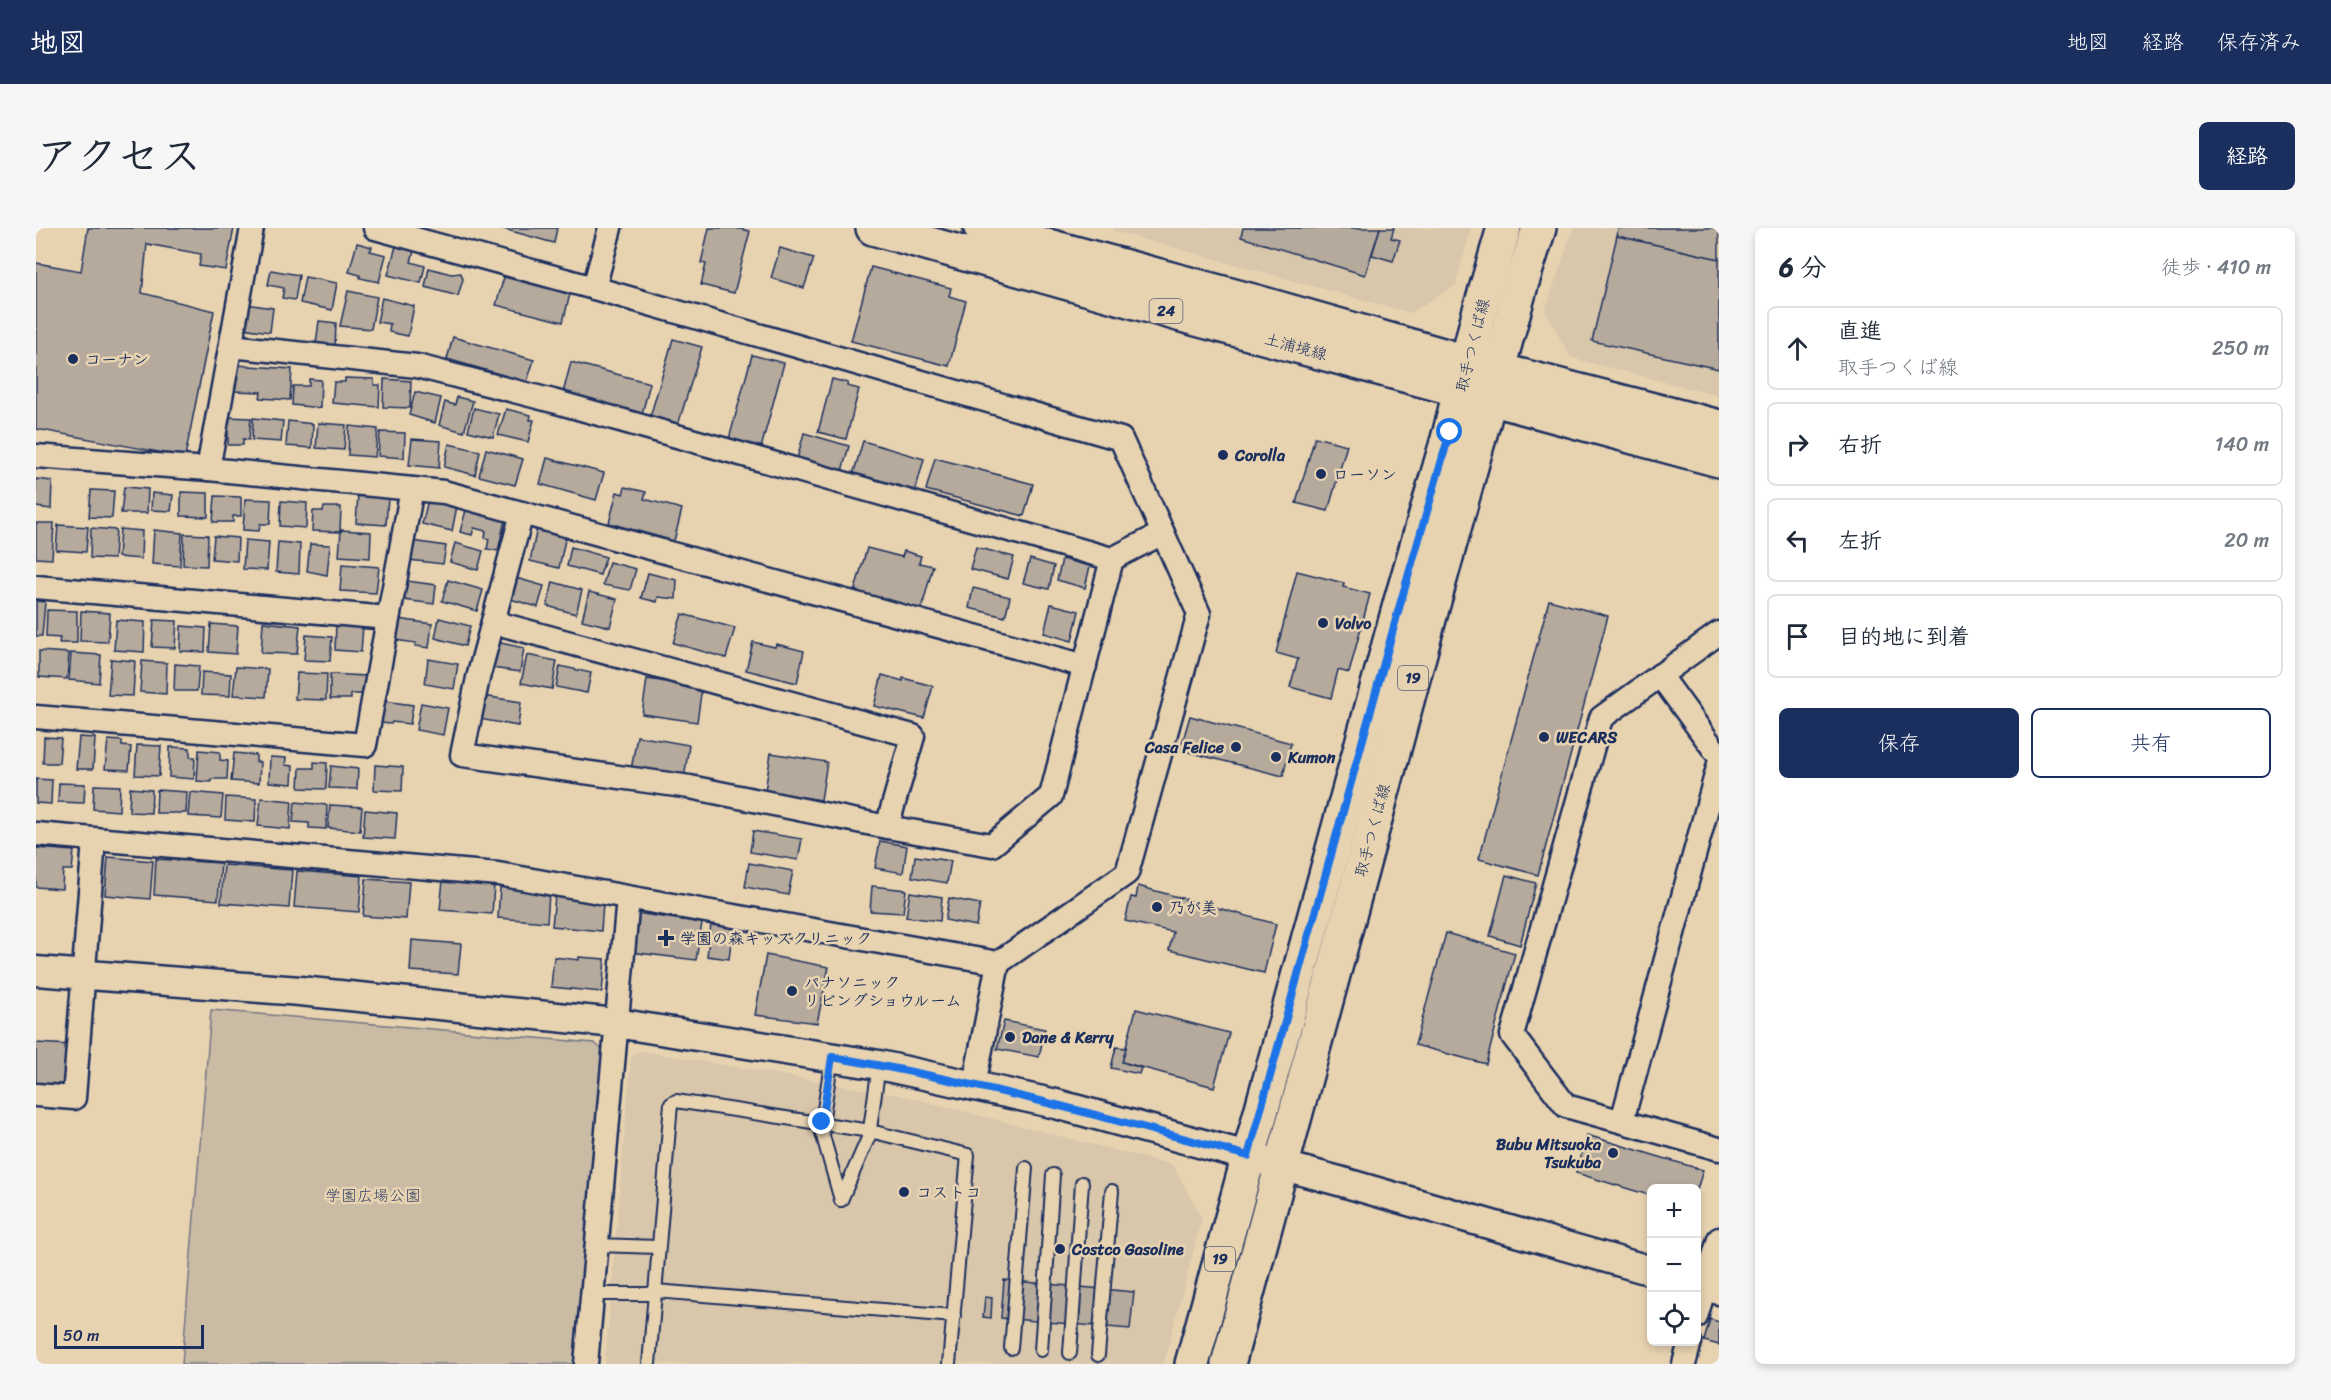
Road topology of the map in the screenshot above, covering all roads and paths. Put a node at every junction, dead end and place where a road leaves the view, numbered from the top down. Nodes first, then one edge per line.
1 (252, 228) edge
2 (375, 228) edge
3 (610, 228) edge
4 (873, 228) edge
5 (981, 228) edge
6 (1504, 228) edge
7 (1539, 228) edge
8 (594, 288) junction
9 (231, 346) junction
10 (1479, 380) junction
11 (1719, 427) edge
12 (36, 456) edge
13 (1719, 460) edge
14 (208, 469) junction
15 (412, 489) junction
16 (522, 513) junction
17 (1162, 533) junction
18 (1112, 559) junction
19 (36, 587) edge
20 (388, 618) junction
21 (492, 622) junction
22 (1719, 633) edge
23 (1085, 666) junction
24 (1660, 675) junction
25 (36, 717) edge
26 (1719, 756) edge
27 (1719, 764) edge
28 (887, 827) junction
29 (36, 834) edge
30 (94, 840) junction
31 (628, 898) junction
32 (998, 963) junction
33 (36, 970) edge
34 (82, 975) junction
35 (616, 1023) junction
36 (832, 1057) junction
37 (879, 1065) junction
38 (974, 1085) junction
39 (36, 1095) edge
40 (1622, 1121) junction
41 (822, 1122) junction
42 (870, 1131) junction
43 (1719, 1149) edge
44 (1248, 1156) junction
45 (1281, 1165) junction
46 (1026, 1168) dead end
47 (1053, 1175) dead end
48 (1082, 1183) dead end
49 (1112, 1191) dead end
50 (1719, 1239) edge
51 (596, 1245) junction
52 (658, 1247) junction
53 (1647, 1270) edge
54 (1707, 1287) edge
55 (656, 1291) junction
56 (592, 1294) junction
57 (1701, 1303) edge
58 (954, 1316) junction
59 (1689, 1346) edge
60 (1011, 1348) dead end
61 (1041, 1350) dead end
62 (1070, 1353) dead end
63 (1098, 1355) dead end
64 (586, 1364) edge
65 (649, 1364) edge
66 (949, 1364) edge
67 (1192, 1364) edge
68 (1228, 1364) edge
69 (1684, 1364) edge

1 - 9 street
2 - 8 street
3 - 8 street
4 - 10 main road, 土浦境線 / 24
5 - 10 main road, 土浦境線 / 24
6 - 10 main road, 取手つくば線 / 19
7 - 10 main road, 取手つくば線 / 19
8 - 17 street
9 - 14 street
9 - 18 street
10 - 11 main road, 土浦境線 / 24
10 - 13 main road, 土浦境線 / 24
10 - 44 main road, 取手つくば線 / 19
10 - 45 main road, 取手つくば線 / 19
12 - 14 street
14 - 15 street
15 - 16 street
15 - 20 street
16 - 21 street
16 - 23 street
17 - 18 street
17 - 32 street
18 - 23 street
19 - 20 street
20 - 25 street
21 - 28 street
21 - 28 street
22 - 24 street
23 - 28 street
24 - 26 street
24 - 40 street
27 - 40 street
29 - 30 street
30 - 31 street
30 - 34 street
31 - 32 street
31 - 35 street
32 - 38 street
33 - 34 street
34 - 35 street
34 - 39 street
35 - 36 street
35 - 51 street
36 - 37 street
36 - 41 lane
37 - 38 street
37 - 42 lane
38 - 44 street
40 - 43 street
41 - 42 lane
41 - 42 lane
41 - 52 lane
42 - 58 lane
44 - 45 street
44 - 67 main road, 取手つくば線 / 19
45 - 53 street
45 - 68 main road, 取手つくば線 / 19
46 - 60 lane
47 - 61 lane
48 - 62 lane
49 - 63 lane
50 - 54 street
51 - 52 lane
51 - 56 street
52 - 55 lane
54 - 57 street
55 - 56 lane
55 - 58 lane
55 - 65 lane
56 - 64 street
58 - 66 lane
59 - 69 street

